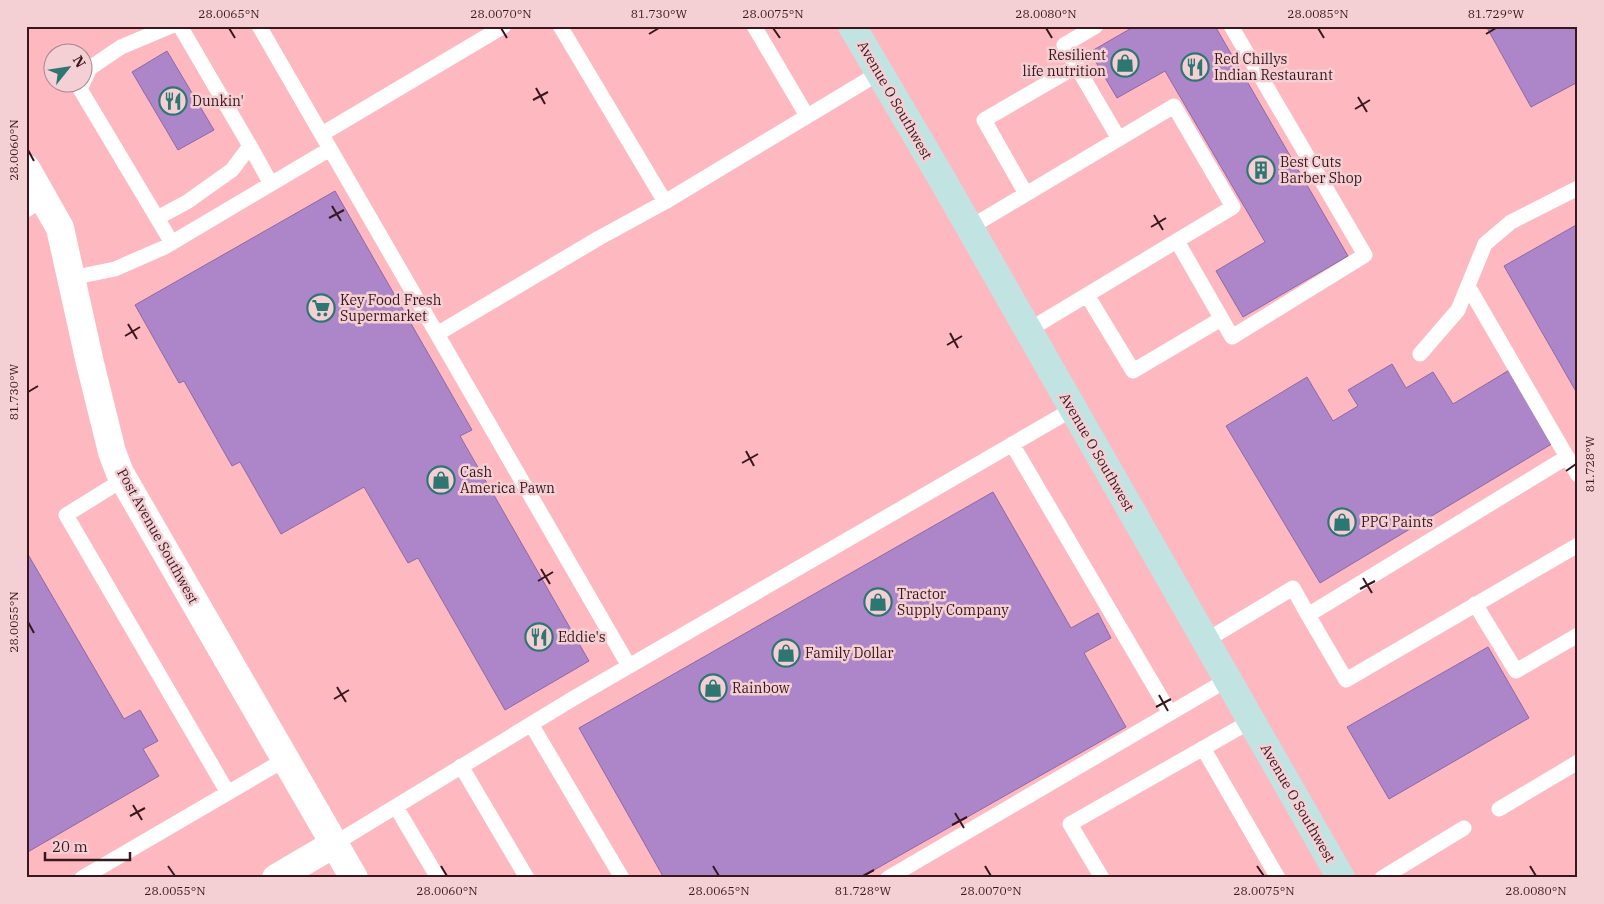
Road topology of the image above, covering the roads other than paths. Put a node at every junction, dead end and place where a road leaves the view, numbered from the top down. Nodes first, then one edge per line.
1 (172, 26) edge
2 (180, 26) edge
3 (259, 26) edge
4 (504, 26) edge
5 (560, 26) edge
6 (754, 26) edge
7 (852, 26) edge
8 (1096, 26) edge
9 (1231, 26) edge
10 (480, 32) edge
11 (1076, 66) junction
12 (879, 73) junction
13 (806, 116) junction
14 (322, 134) junction
15 (1119, 139) junction
16 (250, 146) junction
17 (330, 149) junction
18 (26, 168) edge
19 (271, 184) junction
20 (1578, 188) edge
21 (1026, 194) junction
22 (665, 202) junction
23 (35, 205) edge
24 (157, 218) junction
25 (969, 228) junction
26 (1177, 241) junction
27 (172, 243) junction
28 (70, 278) junction
29 (1468, 286) junction
30 (1087, 295) junction
31 (1221, 319) junction
32 (1027, 331) junction
33 (437, 334) junction
34 (1420, 354) dead end
35 (1072, 409) junction
36 (1012, 444) junction
37 (1567, 457) junction
38 (1578, 475) edge
39 (124, 479) junction
40 (1578, 545) edge
41 (1475, 604) junction
42 (1308, 615) junction
43 (1578, 635) edge
44 (1205, 641) junction
45 (630, 666) junction
46 (1227, 680) junction
47 (1170, 713) junction
48 (1251, 721) junction
49 (531, 724) junction
50 (1203, 748) junction
51 (286, 759) junction
52 (1578, 762) edge
53 (462, 766) junction
54 (228, 793) junction
55 (396, 807) junction
56 (1499, 808) dead end
57 (1464, 828) dead end
58 (334, 844) junction
59 (82, 878) edge
60 (276, 878) edge
61 (354, 878) edge
62 (438, 878) edge
63 (527, 878) edge
64 (622, 878) edge
65 (888, 878) edge
66 (1102, 878) edge
67 (1278, 878) edge
68 (1340, 878) edge
69 (1382, 878) edge

1 - 24 lane
2 - 16 lane
3 - 14 lane
4 - 10 lane
5 - 22 lane
6 - 13 lane
7 - 12 street, Avenue O Southwest
8 - 11 lane
9 - 31 lane
10 - 14 lane
11 - 15 lane
11 - 21 lane
12 - 13 lane
12 - 25 street, Avenue O Southwest
13 - 22 lane
14 - 17 lane
15 - 21 lane
15 - 26 lane
16 - 19 lane
16 - 24 lane
17 - 19 lane
17 - 33 lane
18 - 23 street, Post Avenue Southwest
19 - 27 lane
20 - 29 lane
21 - 25 lane
22 - 33 lane
23 - 28 street, Post Avenue Southwest
24 - 27 lane
25 - 32 street, Avenue O Southwest
26 - 30 lane
26 - 31 lane
27 - 28 lane
28 - 39 street, Post Avenue Southwest
29 - 34 lane
29 - 37 lane
30 - 31 lane
30 - 32 lane
32 - 35 street, Avenue O Southwest
33 - 45 lane
35 - 36 lane
35 - 44 street, Avenue O Southwest
36 - 45 lane
36 - 47 lane
37 - 38 lane
37 - 42 lane
39 - 51 street, Post Avenue Southwest
39 - 54 lane
40 - 41 lane
41 - 42 lane
41 - 43 lane
42 - 44 lane
44 - 46 street, Avenue O Southwest
45 - 49 lane
46 - 47 lane
46 - 48 street, Avenue O Southwest
47 - 65 lane
48 - 50 lane
48 - 68 street, Avenue O Southwest
49 - 53 lane
49 - 64 lane
50 - 66 lane
50 - 67 lane
51 - 54 lane
51 - 58 street, Post Avenue Southwest
52 - 56 lane
53 - 55 lane
53 - 63 lane
54 - 59 lane
55 - 58 lane
55 - 62 lane
57 - 69 lane
58 - 60 street
58 - 61 street, Post Avenue Southwest

